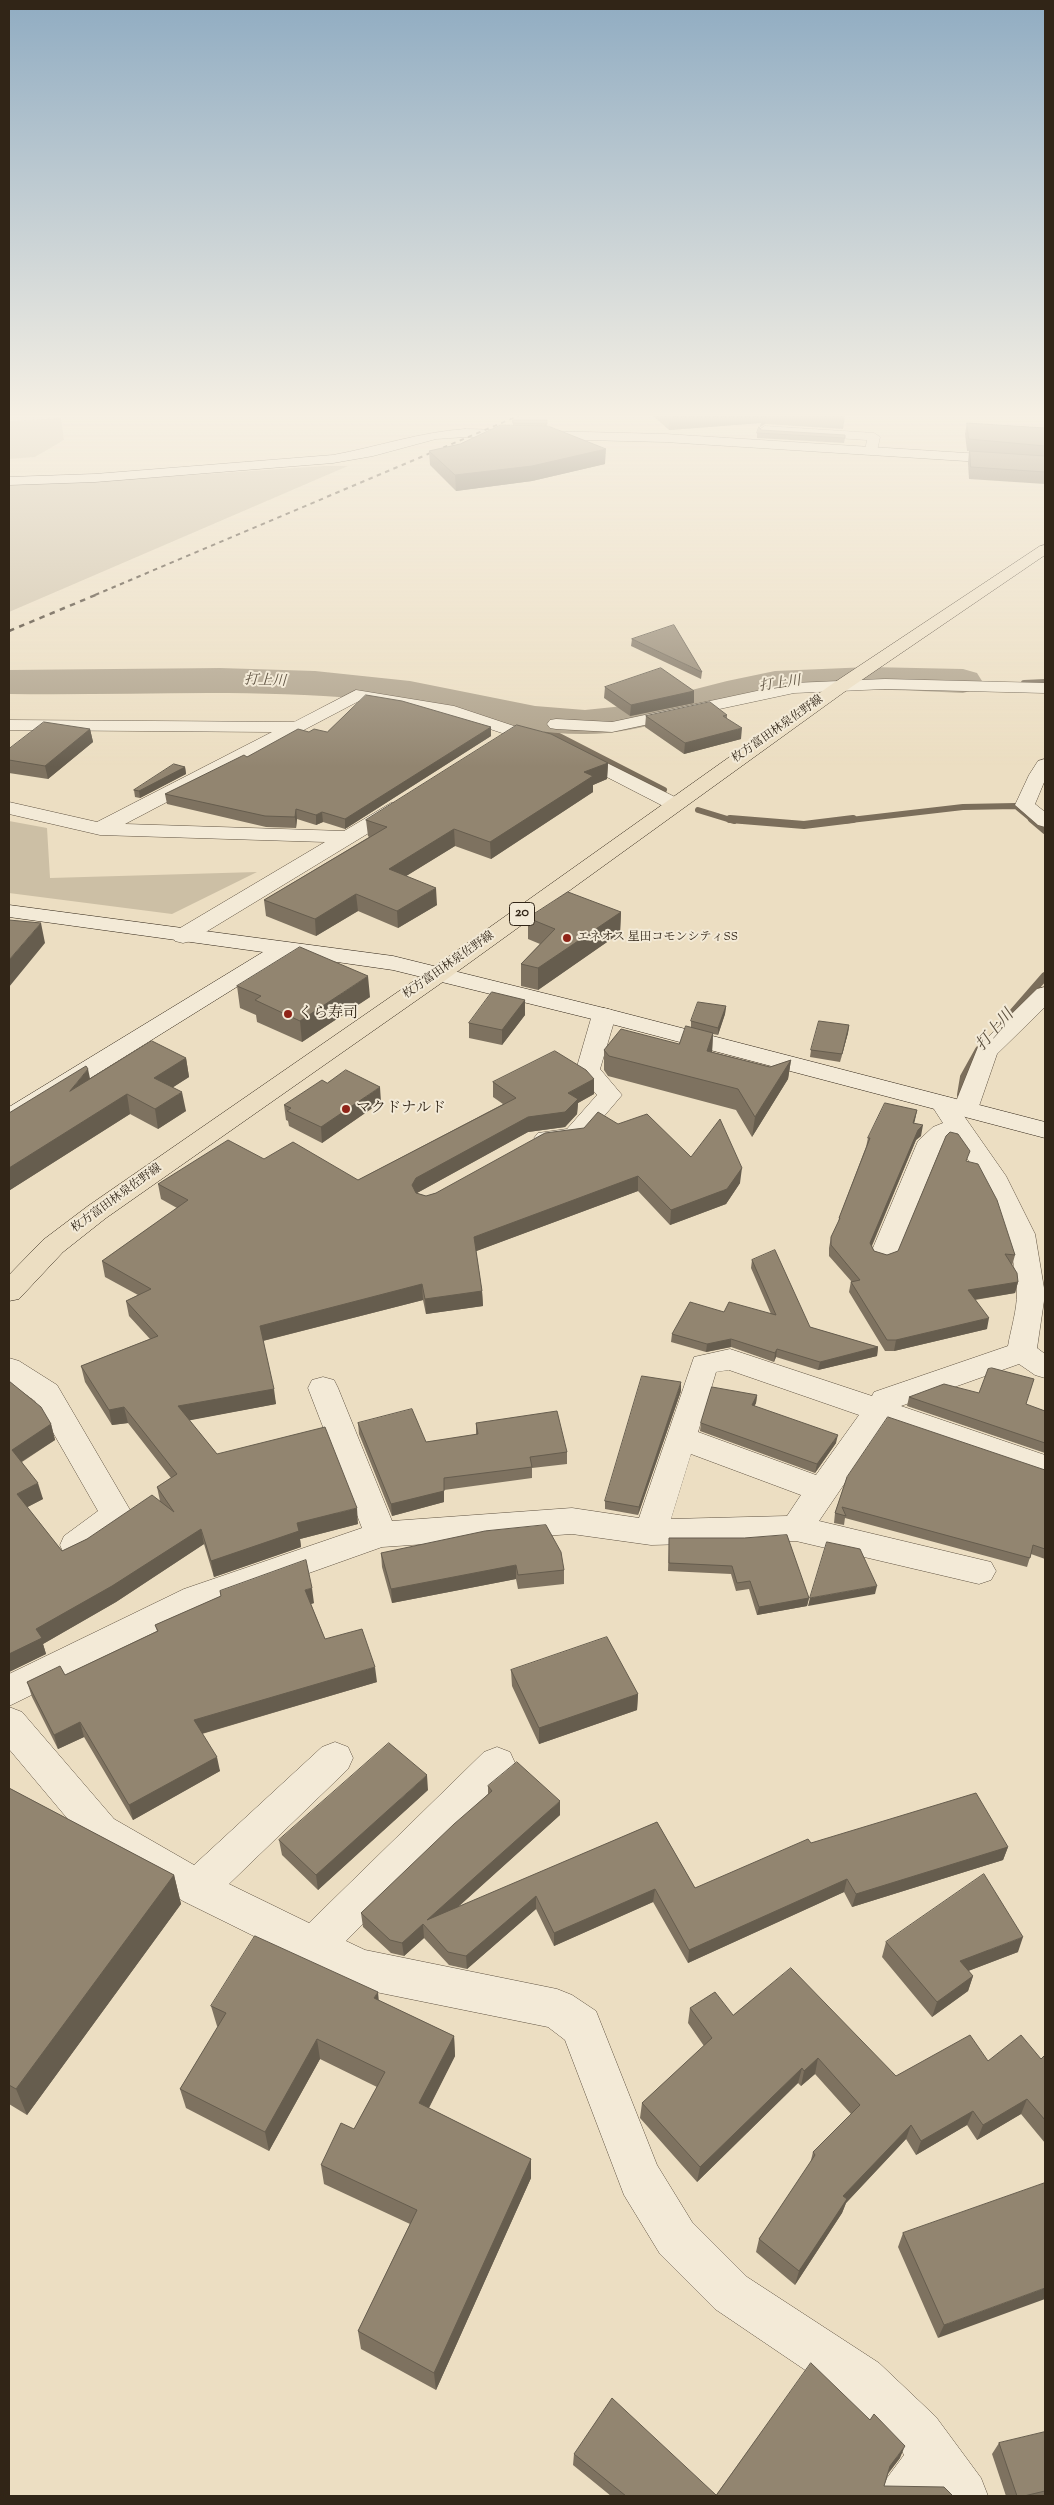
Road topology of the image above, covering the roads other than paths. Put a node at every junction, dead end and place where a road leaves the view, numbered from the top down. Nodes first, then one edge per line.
1 (1045, 548) edge
2 (841, 686) junction
3 (1045, 688) edge
4 (556, 724) dead end
5 (9, 725) edge
6 (297, 726) junction
7 (498, 743) edge
8 (558, 744) edge
9 (1045, 765) edge
10 (416, 795) edge
11 (674, 804) junction
12 (9, 808) edge
13 (1045, 821) edge
14 (100, 829) junction
15 (350, 837) junction
16 (9, 912) edge
17 (183, 936) junction
18 (285, 948) junction
19 (439, 974) junction
20 (1045, 994) edge
21 (604, 1015) junction
22 (956, 1112) junction
23 (9, 1118) edge
24 (1045, 1130) edge
25 (521, 1149) edge
26 (884, 1255) edge
27 (9, 1292) edge
28 (1034, 1360) edge
29 (9, 1368) edge
30 (323, 1388) dead end
31 (877, 1411) junction
32 (681, 1438) junction
33 (1045, 1467) edge
34 (822, 1490) junction
35 (796, 1528) junction
36 (651, 1532) junction
37 (381, 1534) junction
38 (76, 1545) edge
39 (979, 1571) dead end
40 (9, 1691) edge
41 (9, 1723) edge
42 (335, 1758) dead end
43 (496, 1763) dead end
44 (197, 1888) junction
45 (313, 1946) junction
46 (935, 2455) junction
47 (905, 2496) edge
48 (963, 2496) edge

1 - 2 main road, 枚方富田林泉佐野線 / 20
2 - 3 street
2 - 4 street
2 - 11 main road, 枚方富田林泉佐野線 / 20
5 - 6 street
6 - 7 street
6 - 14 street
8 - 11 street
9 - 13 street
10 - 15 street
11 - 19 main road, 枚方富田林泉佐野線 / 20
12 - 14 street
14 - 15 street
15 - 17 street
16 - 17 street
17 - 18 street
18 - 19 street
18 - 23 street
19 - 21 street
19 - 27 main road, 枚方富田林泉佐野線 / 20
20 - 22 street
21 - 22 street
21 - 25 street
22 - 24 street
22 - 26 street
22 - 28 street
28 - 31 street
29 - 38 street
30 - 37 street
31 - 32 street
31 - 33 street
31 - 34 street
32 - 34 street
32 - 36 street
34 - 35 street
35 - 36 street
35 - 39 street
36 - 37 street
37 - 40 street
41 - 44 street
42 - 44 street
43 - 45 street
44 - 45 street
45 - 46 street
46 - 47 street
46 - 48 street

